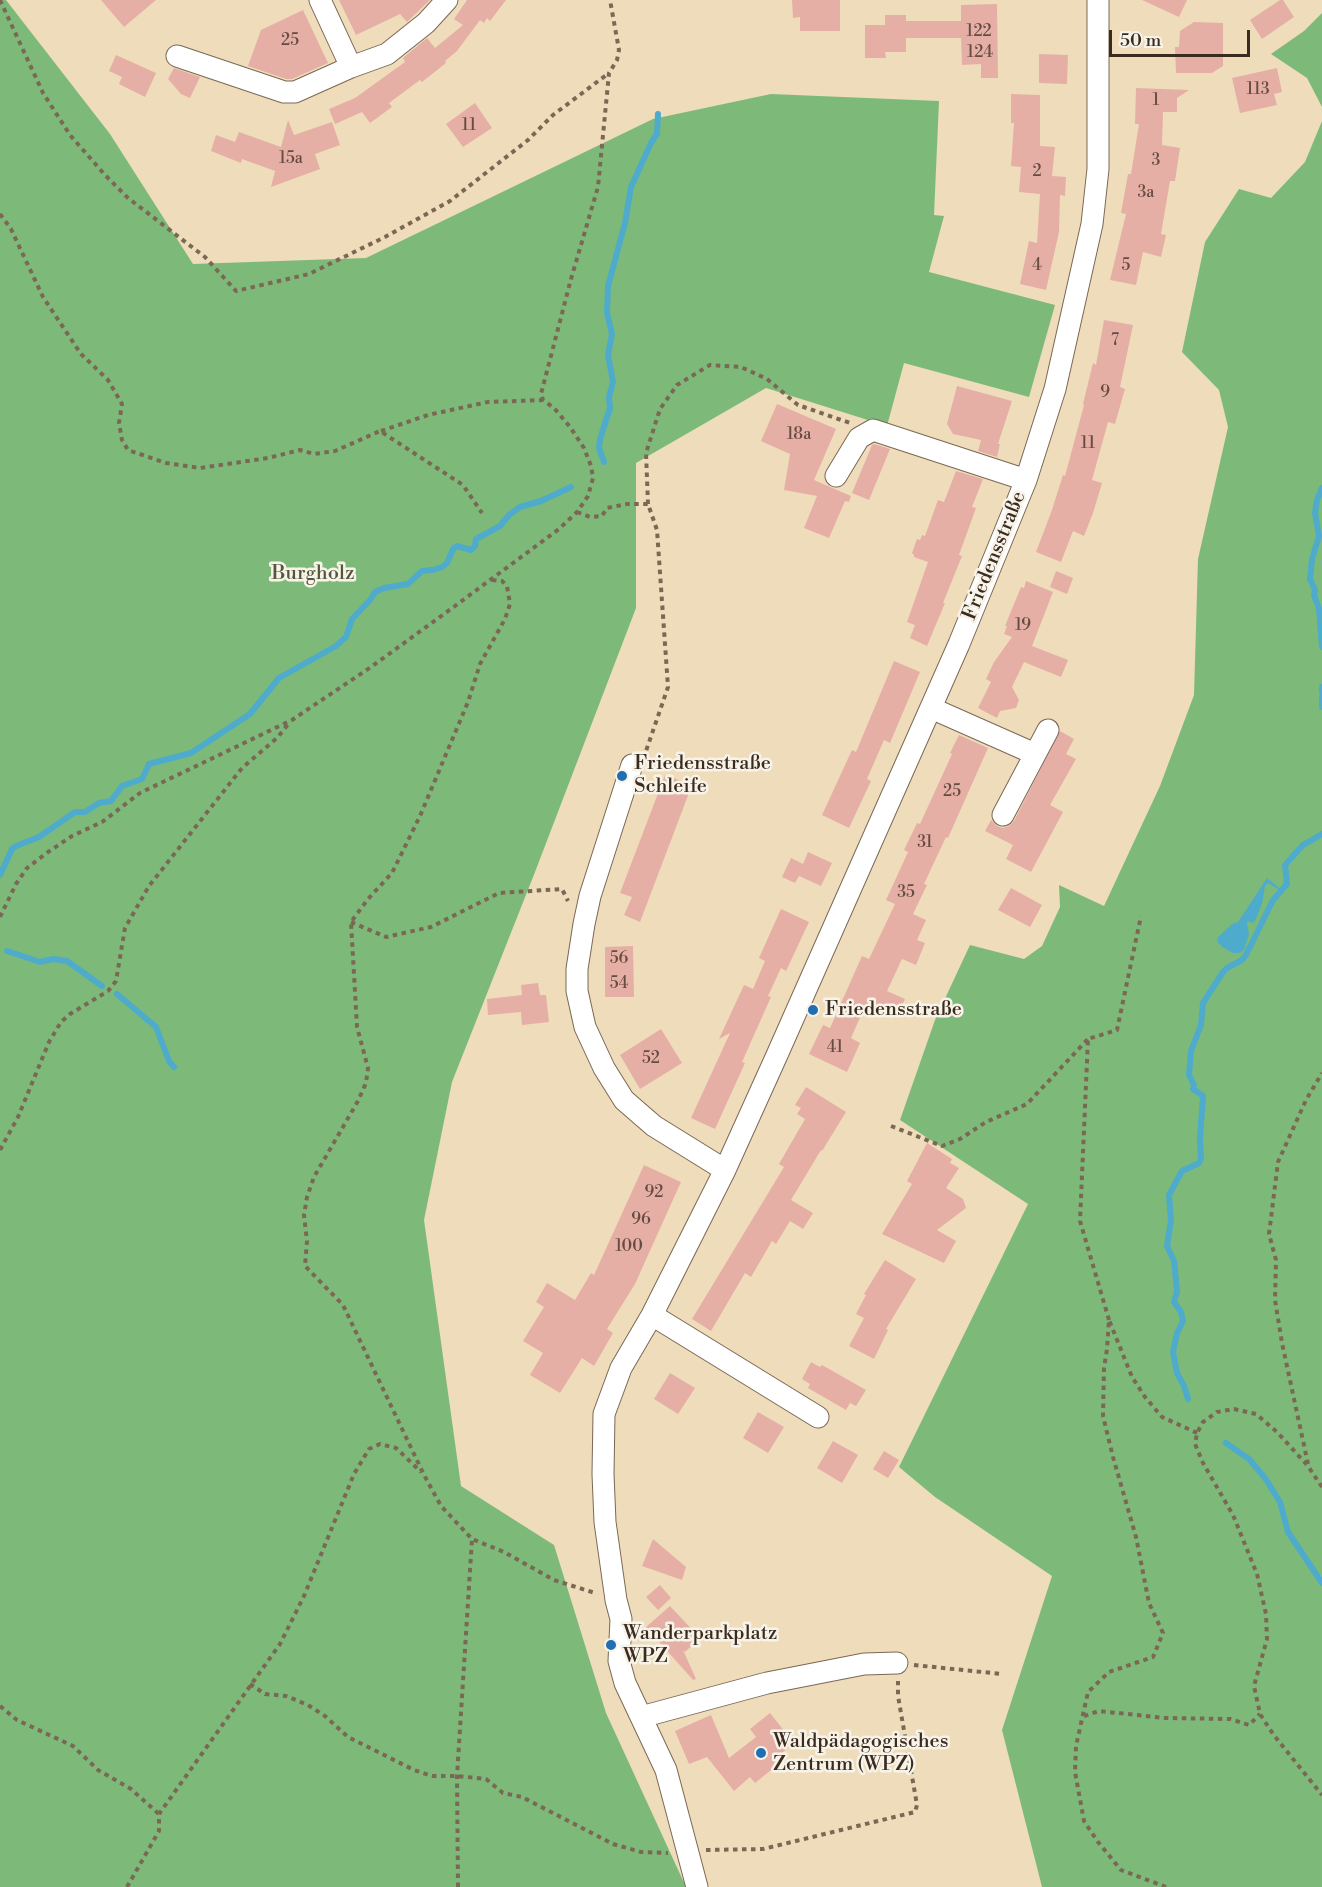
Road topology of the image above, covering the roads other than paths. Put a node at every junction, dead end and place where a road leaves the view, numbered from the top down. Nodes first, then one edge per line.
1 (320, 0) edge
2 (447, 0) edge
3 (1098, 0) edge
4 (177, 56) dead end
5 (351, 67) junction
6 (836, 476) dead end
7 (1026, 480) junction
8 (931, 708) junction
9 (1048, 730) dead end
10 (1035, 754) junction
11 (632, 765) road end
12 (1003, 815) dead end
13 (725, 1170) junction
14 (652, 1315) junction
15 (818, 1417) dead end
16 (897, 1663) road end
17 (641, 1717) junction
18 (697, 1887) edge

1 - 5 street
2 - 5 street
3 - 7 street, Friedensstraße
4 - 5 street
6 - 7 street
7 - 8 street, Friedensstraße
8 - 10 street
8 - 13 street, Friedensstraße
9 - 10 street
10 - 12 street
11 - 13 street
13 - 14 street, Friedensstraße
14 - 15 street
14 - 17 street, Friedensstraße
16 - 17 street
17 - 18 street, Friedensstraße

